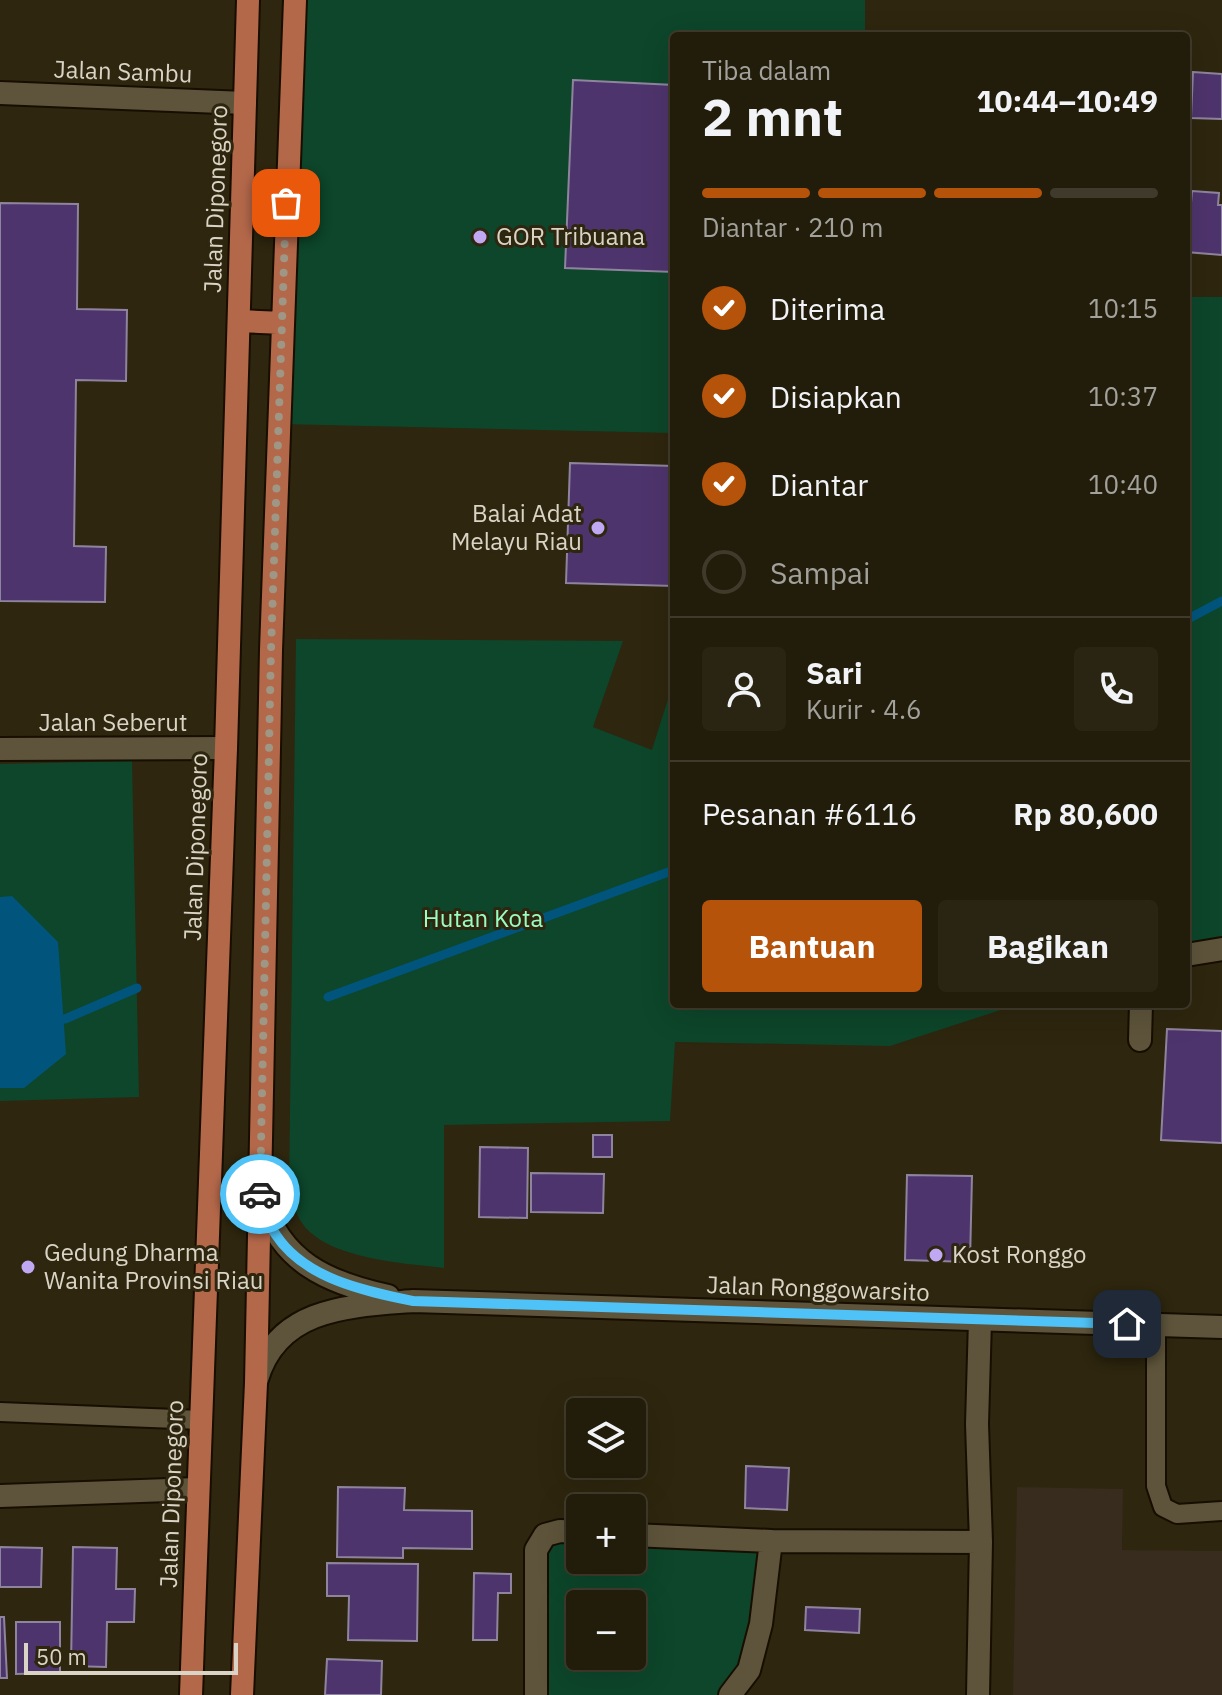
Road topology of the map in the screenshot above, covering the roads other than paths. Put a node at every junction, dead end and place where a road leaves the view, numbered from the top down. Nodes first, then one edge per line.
1 (248, 0) edge
2 (295, 0) edge
3 (0, 93) edge
4 (245, 103) junction
5 (239, 321) junction
6 (283, 323) junction
7 (226, 748) junction
8 (0, 749) edge
9 (1222, 949) edge
10 (1190, 954) edge
11 (1141, 1008) edge
12 (1140, 1040) dead end
13 (260, 1194) junction
14 (413, 1301) junction
15 (980, 1320) junction
16 (1156, 1325) junction
17 (1222, 1327) edge
18 (256, 1383) junction
19 (0, 1412) edge
20 (201, 1420) junction
21 (197, 1489) junction
22 (0, 1496) edge
23 (1222, 1511) edge
24 (566, 1531) edge
25 (646, 1536) edge
26 (771, 1541) junction
27 (981, 1542) junction
28 (191, 1695) edge
29 (242, 1695) edge
30 (536, 1695) edge
31 (730, 1695) edge
32 (978, 1695) edge

1 - 4 main road, Jalan Diponegoro
2 - 6 main road
3 - 4 street, Jalan Sambu
4 - 5 main road, Jalan Diponegoro
5 - 6 main road
5 - 7 main road, Jalan Diponegoro
6 - 13 main road
7 - 8 street, Jalan Seberut
7 - 20 main road, Jalan Diponegoro
9 - 10 street
11 - 12 street
13 - 14 street, Jalan Ronggowarsito
13 - 18 main road
14 - 15 street, Jalan Ronggowarsito
14 - 18 street, Jalan Ronggowarsito
15 - 16 street, Jalan Ronggowarsito
15 - 27 street
16 - 17 street, Jalan Ronggowarsito
16 - 23 lane
18 - 29 main road
19 - 20 lane
20 - 21 main road, Jalan Diponegoro
21 - 22 street
21 - 28 main road, Jalan Diponegoro
24 - 30 street
25 - 26 street
26 - 27 street
26 - 31 street
27 - 32 street

